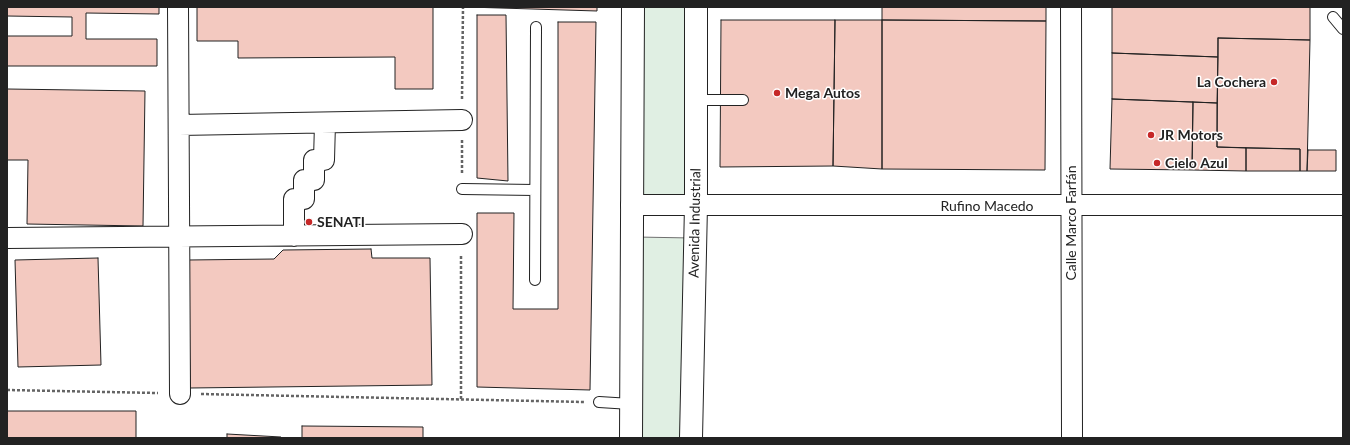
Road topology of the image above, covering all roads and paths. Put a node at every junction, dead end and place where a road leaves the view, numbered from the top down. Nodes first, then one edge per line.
1 (178, 7) edge
2 (633, 7) edge
3 (1071, 7) edge
4 (699, 10) edge
5 (1333, 17) dead end
6 (536, 26) dead end
7 (1343, 29) edge
8 (696, 100) junction
9 (743, 100) dead end
10 (462, 120) dead end
11 (325, 123) junction
12 (179, 125) junction
13 (462, 189) dead end
14 (535, 190) junction
15 (631, 205) junction
16 (696, 205) junction
17 (1343, 205) edge
18 (1070, 206) junction
19 (462, 234) dead end
20 (294, 236) junction
21 (179, 237) junction
22 (7, 238) edge
23 (535, 280) dead end
24 (7, 390) edge
25 (180, 394) junction
26 (599, 402) joint
27 (631, 404) junction
28 (631, 438) edge
29 (691, 438) edge
30 (1072, 438) edge

1 - 12 street
2 - 15 main road
3 - 18 street, Calle Marco Farfán
4 - 8 main road, Avenida Industrial
5 - 7 lane
6 - 14 lane
8 - 9 lane
8 - 16 main road, Avenida Industrial
10 - 11 street
11 - 12 street
11 - 20 street
12 - 21 street
13 - 14 lane
14 - 23 lane
15 - 16 street, Rufino Macedo
15 - 27 main road
16 - 18 street, Rufino Macedo
16 - 29 main road, Avenida Industrial
17 - 18 street, Rufino Macedo
18 - 30 street, Calle Marco Farfán
19 - 20 street
20 - 21 street
21 - 22 street
21 - 25 street
24 - 25 path
25 - 26 path
26 - 27 lane
27 - 28 main road

